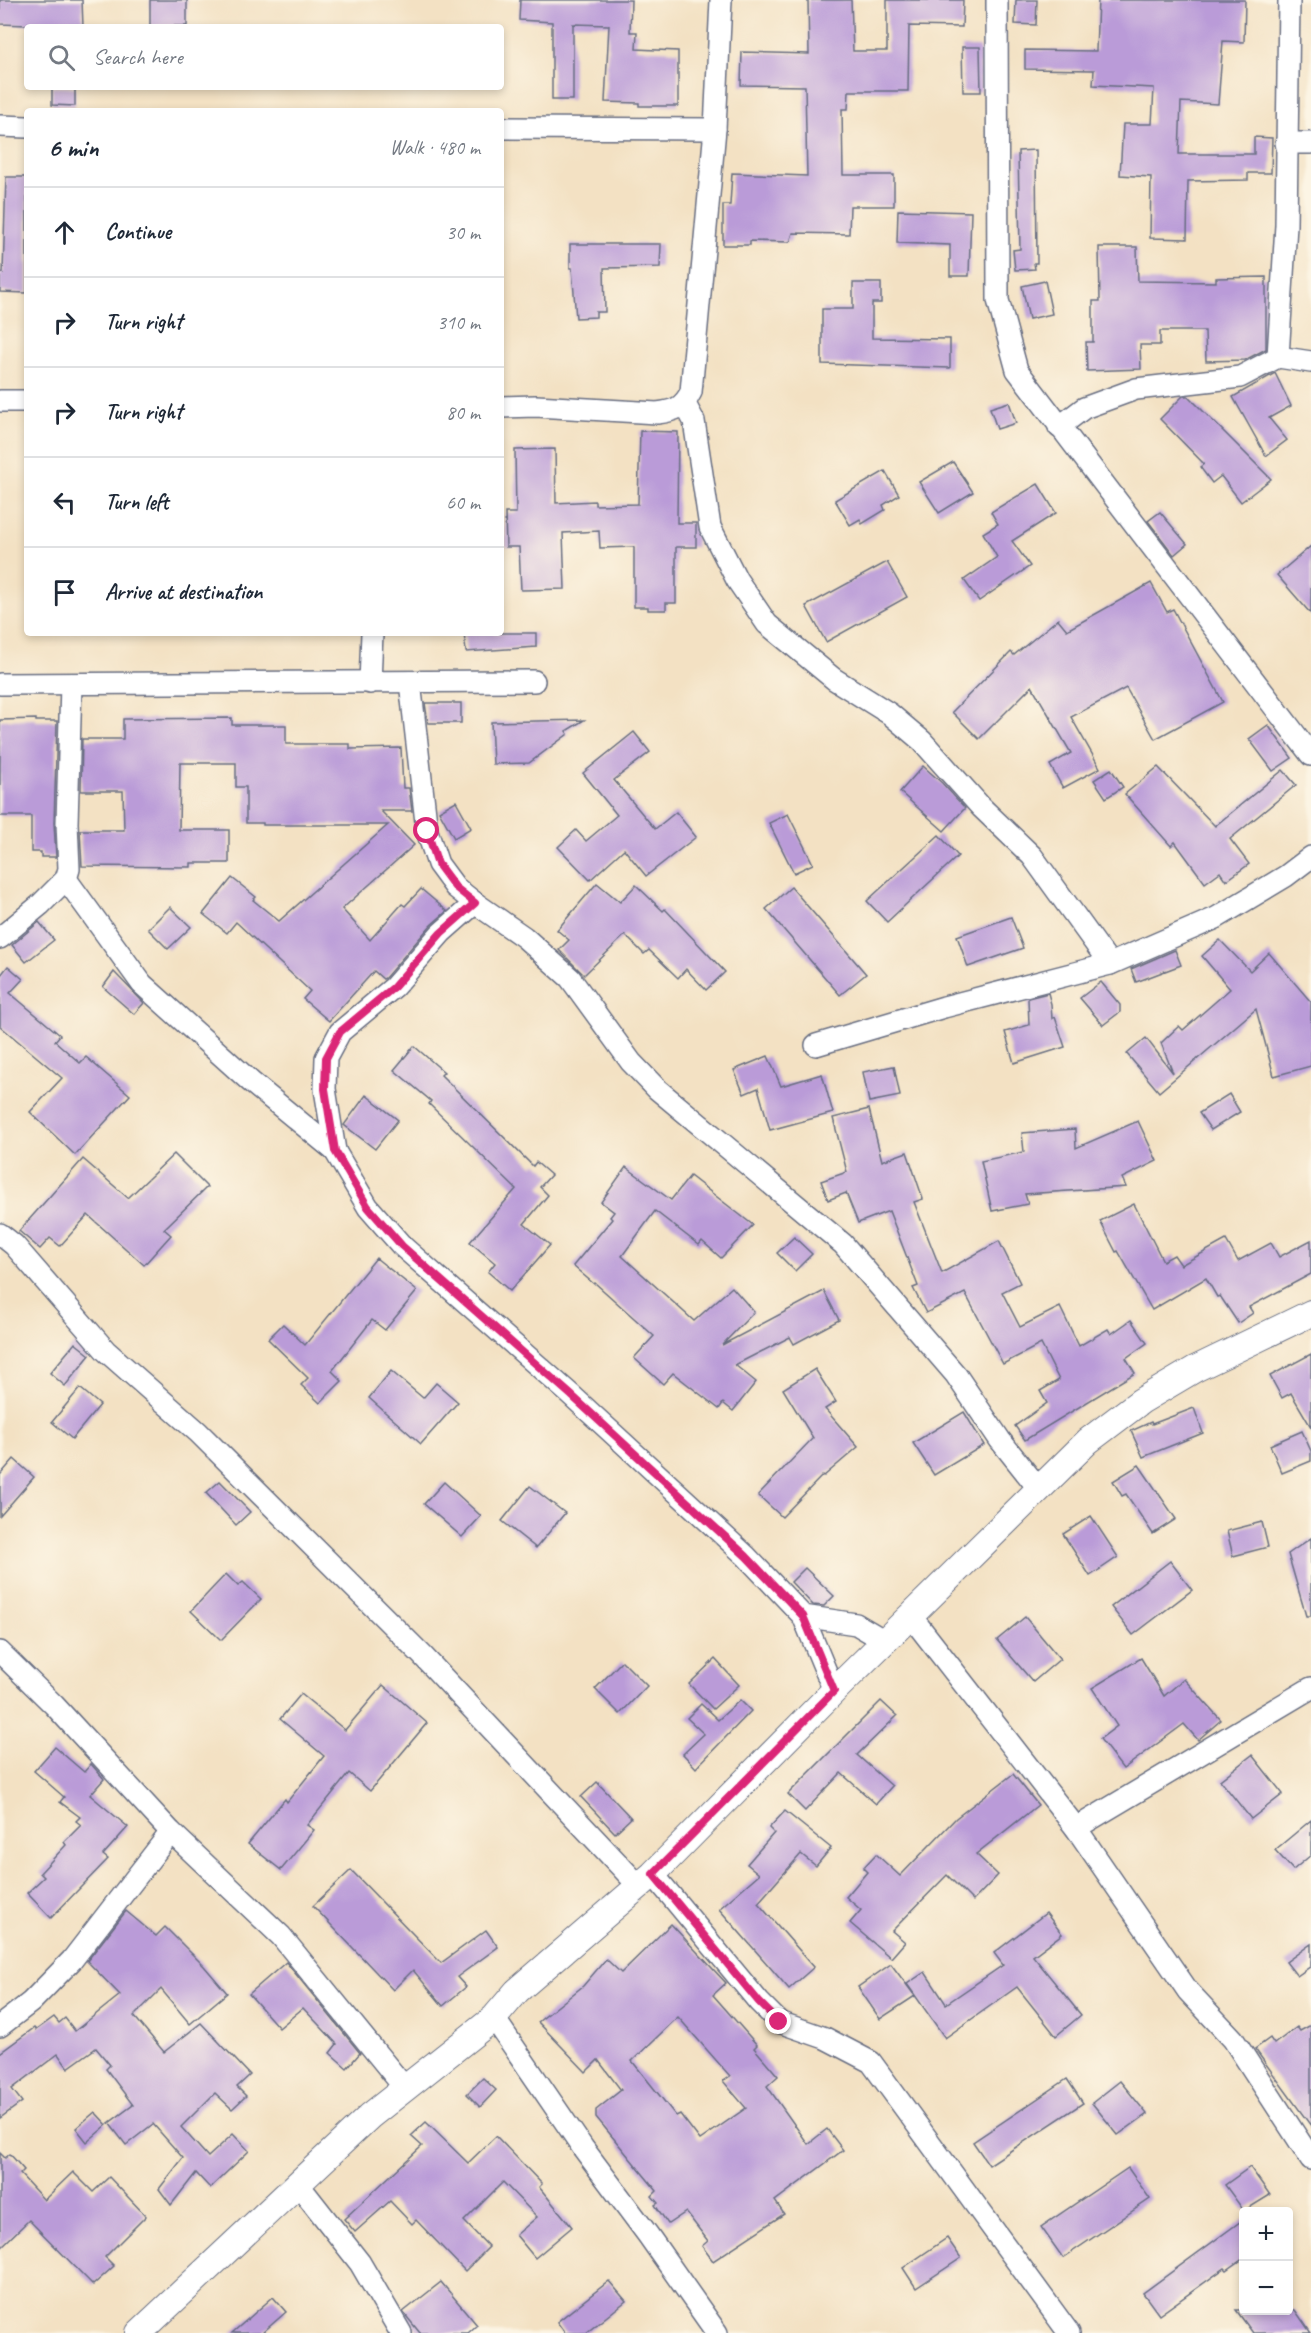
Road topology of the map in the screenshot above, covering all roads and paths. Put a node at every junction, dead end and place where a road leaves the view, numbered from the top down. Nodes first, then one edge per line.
1 (721, 0) edge
2 (997, 0) edge
3 (1289, 0) edge
4 (0, 126) edge
5 (24, 127) edge
6 (504, 128) edge
7 (715, 129) junction
8 (1286, 143) junction
9 (1311, 143) edge
10 (1278, 357) junction
11 (1311, 362) edge
12 (0, 401) edge
13 (24, 401) edge
14 (686, 404) junction
15 (504, 407) edge
16 (1059, 427) junction
17 (372, 636) edge
18 (534, 681) dead end
19 (410, 682) junction
20 (370, 683) junction
21 (0, 684) edge
22 (71, 684) junction
23 (1311, 755) edge
24 (1311, 857) edge
25 (66, 879) junction
26 (475, 903) junction
27 (0, 938) edge
28 (1110, 964) junction
29 (816, 1045) dead end
30 (335, 1151) junction
31 (0, 1234) edge
32 (1311, 1313) edge
33 (1039, 1489) junction
34 (910, 1615) junction
35 (803, 1616) junction
36 (885, 1641) junction
37 (0, 1652) edge
38 (1311, 1688) edge
39 (834, 1691) junction
40 (1076, 1828) junction
41 (171, 1832) junction
42 (646, 1880) junction
43 (494, 2018) junction
44 (0, 2026) edge
45 (404, 2087) junction
46 (1311, 2159) edge
47 (298, 2184) junction
48 (139, 2333) edge
49 (401, 2333) edge
50 (717, 2333) edge
51 (1069, 2333) edge

1 - 7 street
2 - 16 street
3 - 8 street
4 - 5 street
6 - 7 street
7 - 14 street
8 - 9 street
8 - 10 street
10 - 11 street
10 - 16 street
12 - 13 street
14 - 15 street
14 - 28 street
16 - 23 street
17 - 20 street
18 - 19 street
19 - 20 street
19 - 26 street
20 - 22 street
21 - 22 street
22 - 25 street
24 - 28 street
25 - 27 street
25 - 30 street
26 - 30 street
26 - 33 street
28 - 29 street
30 - 35 street
31 - 42 street
32 - 33 street
33 - 34 street
34 - 36 street
34 - 40 street
35 - 36 street
35 - 39 street
36 - 39 street
37 - 41 street
38 - 40 street
39 - 42 street
40 - 46 street
41 - 44 street
41 - 45 street
42 - 43 street
42 - 51 street
43 - 45 street
43 - 50 street
45 - 47 street
47 - 48 street
47 - 49 street

